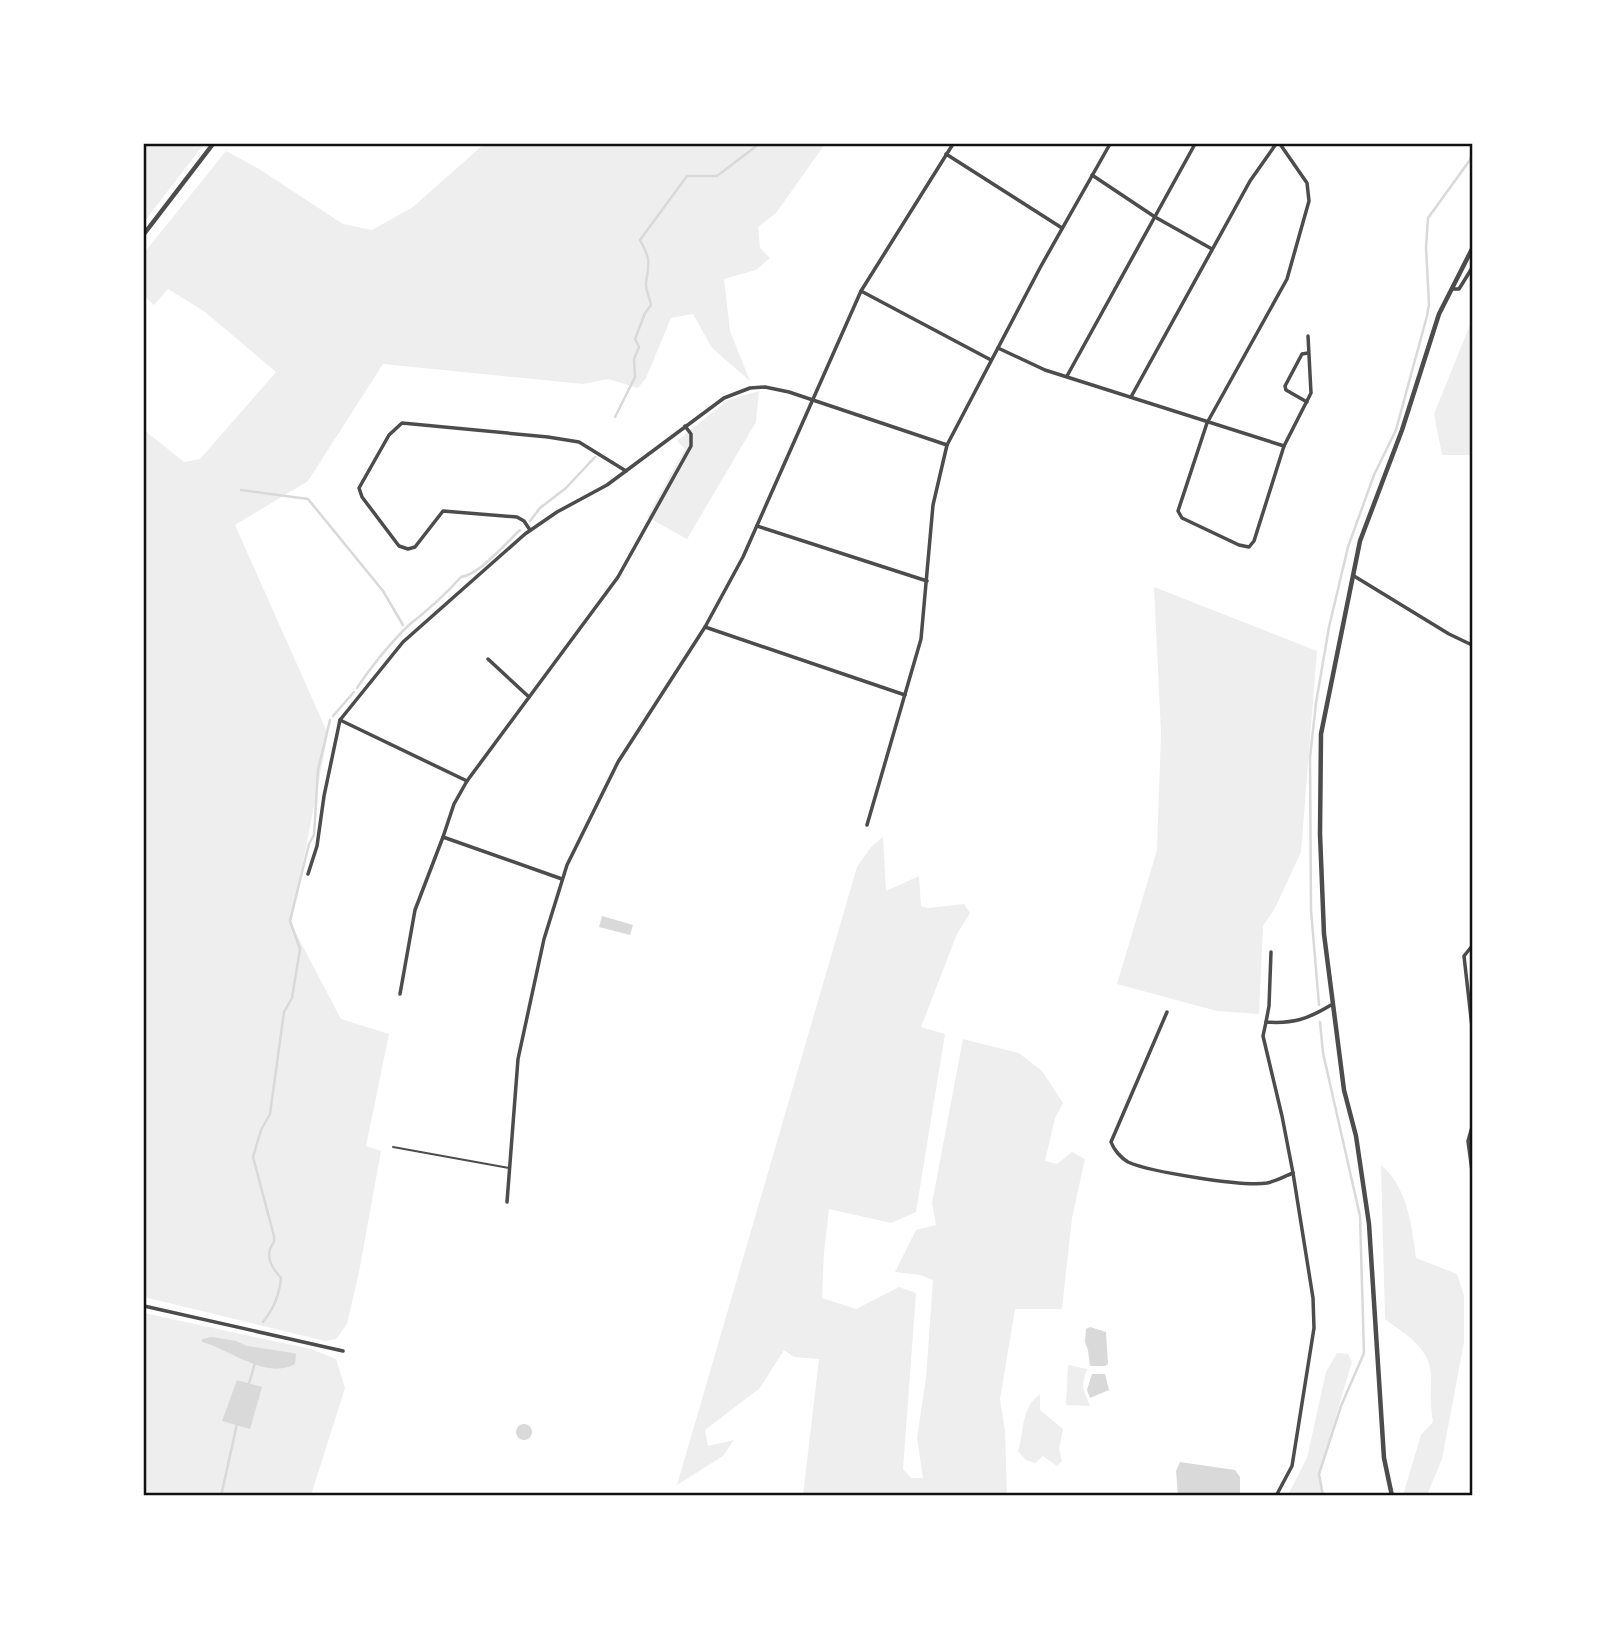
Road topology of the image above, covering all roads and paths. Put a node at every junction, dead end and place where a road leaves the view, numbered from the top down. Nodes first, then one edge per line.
1 (213, 144) edge
2 (953, 144) edge
3 (1110, 144) edge
4 (1195, 144) edge
5 (1278, 144) edge
6 (946, 154) junction
7 (1092, 174) junction
8 (1155, 217) junction
9 (1062, 228) junction
10 (144, 234) edge
11 (1212, 249) junction
12 (1472, 249) edge
13 (1472, 268) edge
14 (1452, 289) junction
15 (861, 290) junction
16 (1308, 336) dead end
17 (998, 347) junction
18 (1308, 353) junction
19 (991, 360) junction
20 (1067, 376) junction
21 (1131, 397) junction
22 (811, 400) junction
23 (1307, 402) junction
24 (1207, 422) junction
25 (685, 425) junction
26 (947, 445) junction
27 (1284, 446) junction
28 (626, 471) junction
29 (757, 526) junction
30 (530, 530) junction
31 (1352, 575) junction
32 (927, 582) junction
33 (705, 627) junction
34 (1472, 645) edge
35 (488, 659) dead end
36 (905, 695) junction
37 (529, 697) junction
38 (341, 720) junction
39 (467, 781) junction
40 (867, 825) dead end
41 (443, 837) junction
42 (308, 873) dead end
43 (562, 879) junction
44 (1472, 946) edge
45 (1271, 952) dead end
46 (400, 995) dead end
47 (1331, 1005) junction
48 (1167, 1012) dead end
49 (1266, 1022) junction
50 (1472, 1027) edge
51 (1472, 1127) edge
52 (393, 1147) dead end
53 (510, 1168) junction
54 (1472, 1171) edge
55 (1293, 1173) junction
56 (507, 1202) dead end
57 (144, 1306) edge
58 (343, 1351) dead end
59 (1276, 1496) edge
60 (1392, 1496) edge

1 - 10 street
2 - 6 street
3 - 7 street
4 - 8 street
5 - 11 street
5 - 24 street
6 - 9 street
6 - 15 street
7 - 8 street
7 - 9 street
8 - 11 street
8 - 20 street
9 - 17 street
11 - 21 street
12 - 14 street
13 - 14 street
14 - 31 street
15 - 19 street
15 - 22 street
16 - 18 street
17 - 19 street
17 - 20 street
18 - 23 street
18 - 23 street
19 - 26 street
20 - 21 street
21 - 24 street
22 - 25 street
22 - 26 street
22 - 29 street
23 - 27 street
24 - 27 street
24 - 27 street
25 - 28 street
25 - 37 street
26 - 32 street
28 - 30 street
28 - 30 street
29 - 32 street
29 - 33 street
30 - 38 street
31 - 34 street
31 - 47 street
32 - 36 street
33 - 36 street
33 - 43 street
35 - 37 street
36 - 40 street
37 - 39 street
38 - 39 street
38 - 42 street
39 - 41 street
41 - 43 street
41 - 46 street
43 - 53 street
44 - 50 street
45 - 49 street
47 - 49 street
47 - 60 street
48 - 55 street
49 - 55 street
51 - 54 street
52 - 53 lane
53 - 56 street
55 - 59 street
57 - 58 street

